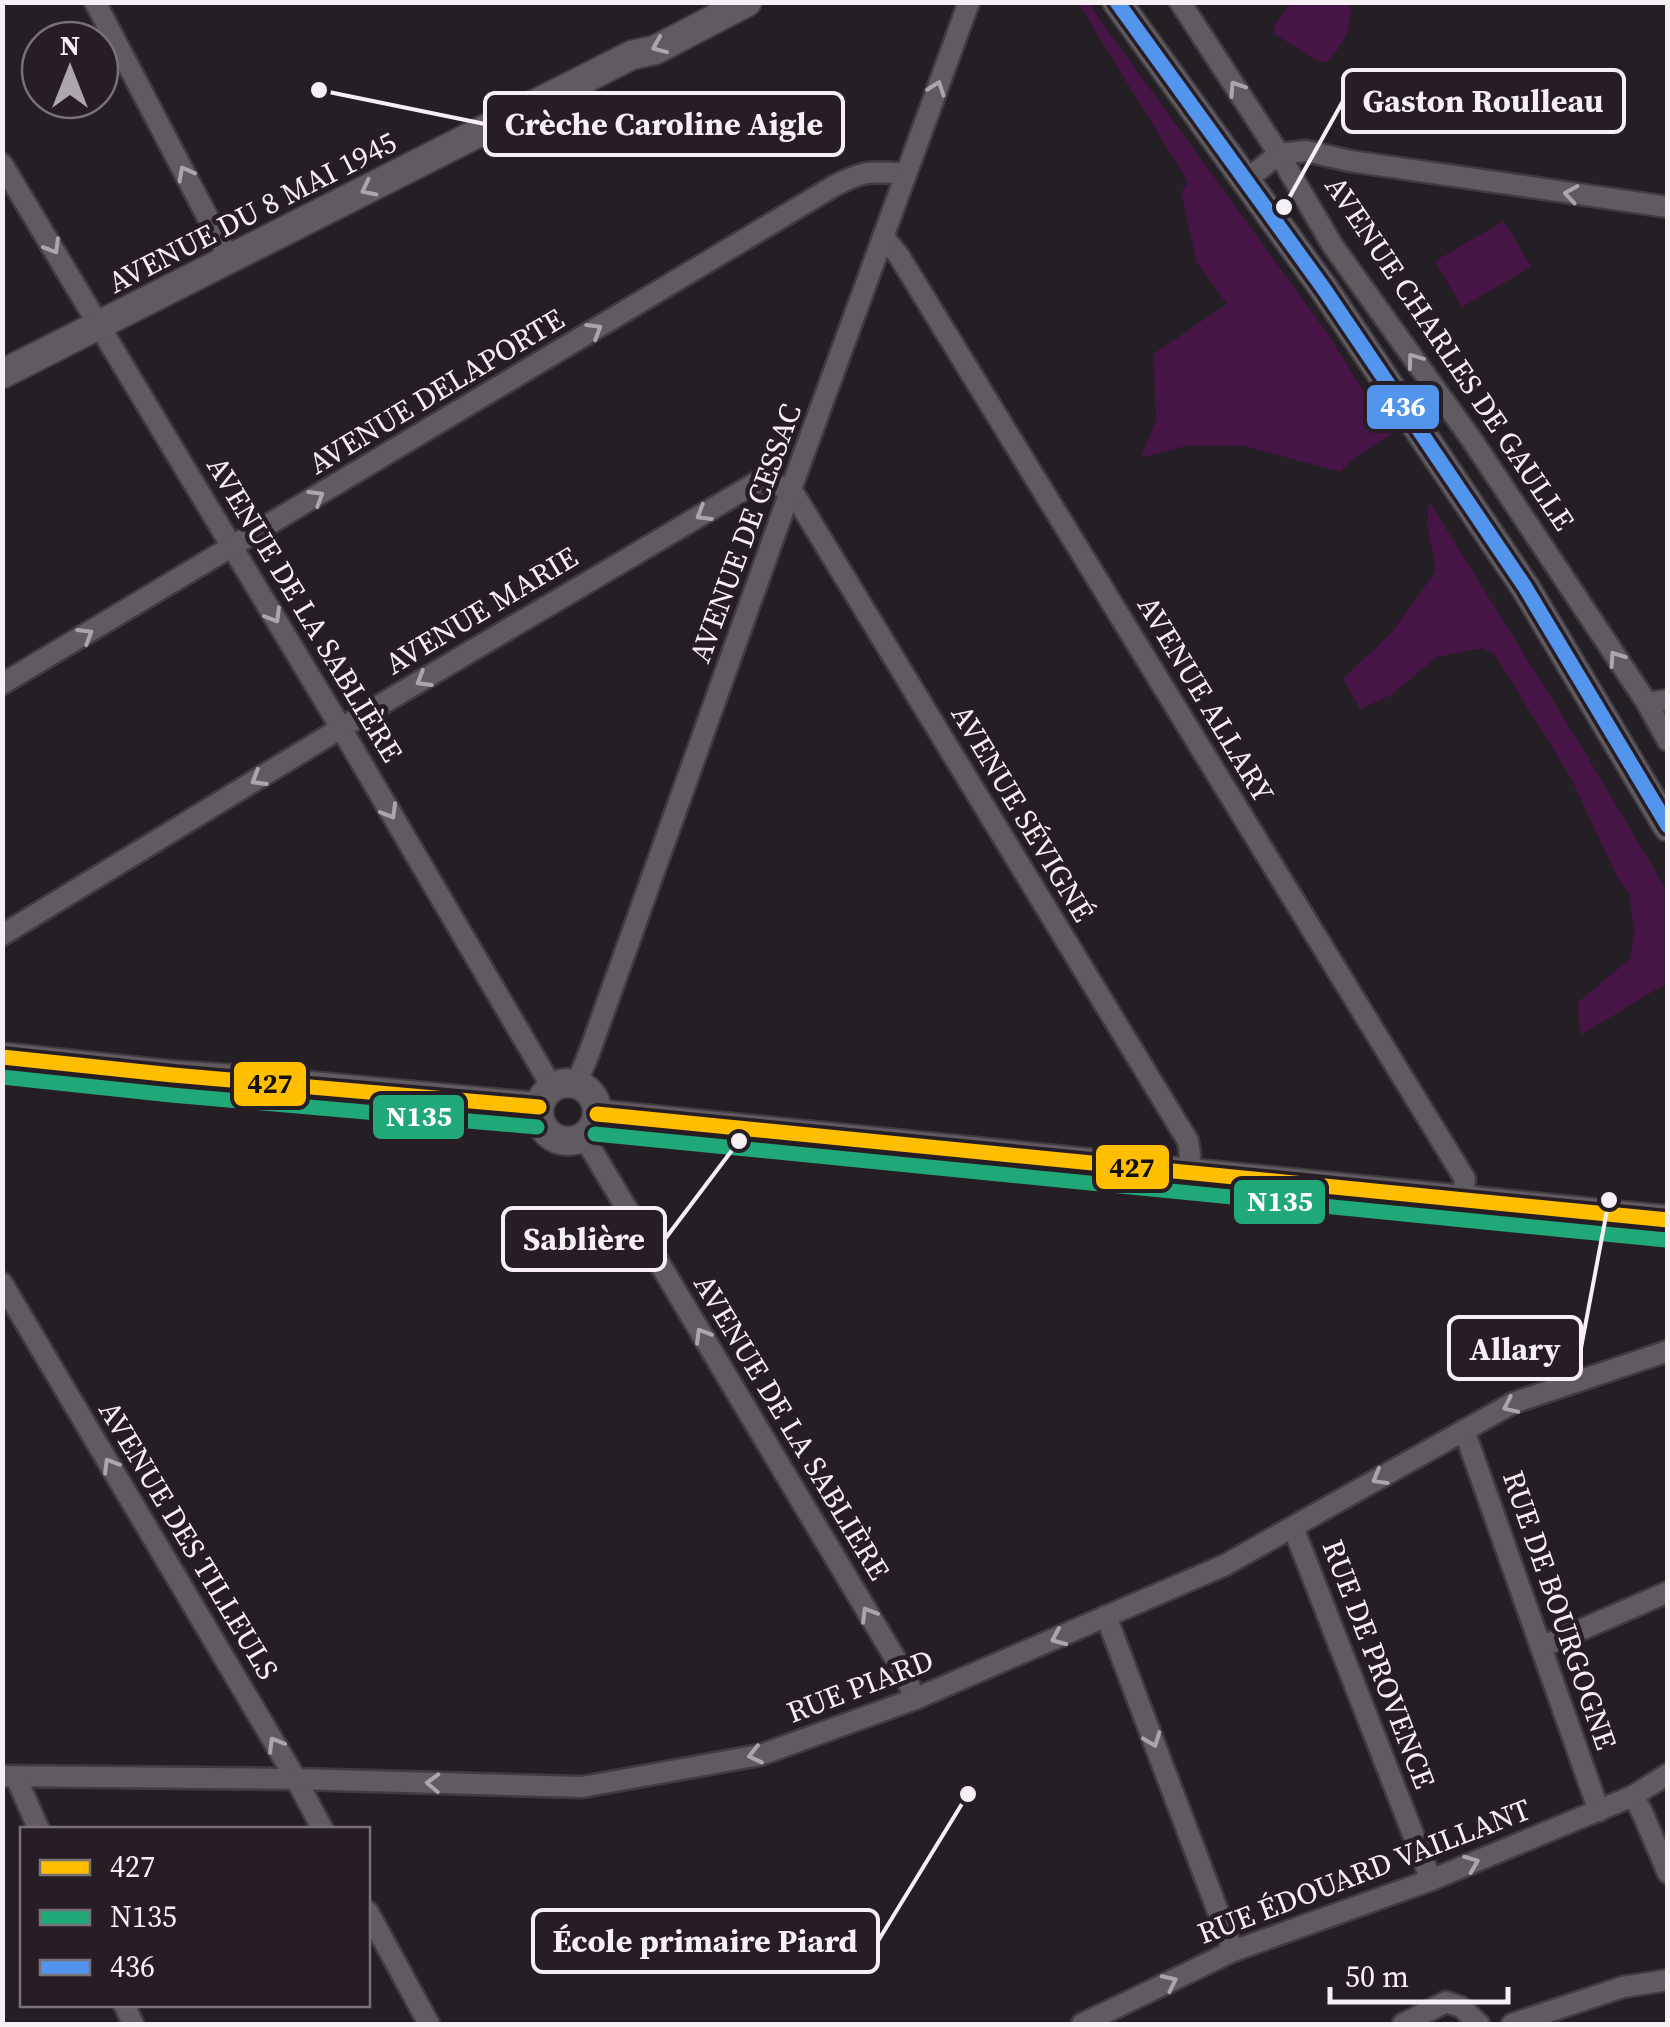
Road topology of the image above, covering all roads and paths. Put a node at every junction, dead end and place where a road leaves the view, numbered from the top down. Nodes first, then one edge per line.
1 (95, 2) edge
2 (746, 2) edge
3 (969, 2) edge
4 (1117, 2) edge
5 (1180, 2) edge
6 (1132, 16) edge
7 (1280, 154) junction
8 (2, 164) edge
9 (906, 174) junction
10 (1246, 180) junction
11 (1668, 207) edge
12 (884, 236) junction
13 (230, 260) junction
14 (100, 326) junction
15 (2, 374) edge
16 (790, 489) junction
17 (233, 548) junction
18 (2, 684) edge
19 (1657, 702) edge
20 (341, 728) junction
21 (1668, 740) edge
22 (1668, 827) edge
23 (2, 935) edge
24 (2, 1057) edge
25 (556, 1093) junction
26 (590, 1125) junction
27 (1188, 1172) junction
28 (1464, 1198) junction
29 (1668, 1220) edge
30 (2, 1283) edge
31 (1668, 1351) edge
32 (1464, 1430) junction
33 (1293, 1527) junction
34 (1668, 1592) edge
35 (1106, 1616) junction
36 (1541, 1647) junction
37 (914, 1699) junction
38 (1668, 1774) edge
39 (9, 1776) edge
40 (296, 1779) junction
41 (1633, 1796) junction
42 (1599, 1811) junction
43 (37, 1827) edge
44 (321, 1827) edge
45 (1668, 1873) edge
46 (1432, 1880) junction
47 (370, 1916) edge
48 (1233, 1951) junction
49 (1668, 1980) edge
50 (429, 2024) edge
51 (1082, 2024) edge
52 (1404, 2024) edge
53 (1479, 2024) edge
54 (1512, 2024) edge

13 -> 1 street
2 -> 13 street, AVENUE DU 8 MAI 1945
9 -> 3 street, AVENUE DE CESSAC
4 - 6 street
7 -> 5 street, AVENUE CHARLES DE GAULLE
6 - 10 street
7 - 10 street
11 -> 7 street
19 -> 7 street, AVENUE CHARLES DE GAULLE
8 -> 14 street, AVENUE DE LA SABLIÈRE
9 - 12 street, AVENUE DE CESSAC
17 -> 9 street, AVENUE DELAPORTE
10 - 22 street
12 - 16 street, AVENUE DE CESSAC
12 - 28 street, AVENUE ALLARY
13 - 14 street, AVENUE DU 8 MAI 1945
14 - 15 street, AVENUE DU 8 MAI 1945
14 - 17 street, AVENUE DE LA SABLIÈRE
16 -> 20 street, AVENUE MARIE
16 - 25 street, AVENUE DE CESSAC
16 - 27 street, AVENUE SÉVIGNÉ
18 -> 17 street, AVENUE DELAPORTE
17 -> 20 street, AVENUE DE LA SABLIÈRE
19 - 21 street, AVENUE CHARLES DE GAULLE
20 -> 23 street, AVENUE MARIE
20 -> 25 street, AVENUE DE LA SABLIÈRE
24 - 25 street
25 - 26 street
25 - 26 street
26 - 27 street
37 -> 26 street, AVENUE DE LA SABLIÈRE
27 - 28 street
28 - 29 street
40 -> 30 street, AVENUE DES TILLEULS
31 -> 32 street, RUE PIARD
32 -> 33 street, RUE PIARD
32 - 36 street, RUE DE BOURGOGNE
33 - 35 street, RUE PIARD
33 - 46 street, RUE DE PROVENCE
34 - 36 street
35 -> 37 street, RUE PIARD
35 -> 48 street
36 - 42 street, RUE DE BOURGOGNE
37 -> 40 street, RUE PIARD
38 - 41 street, RUE ÉDOUARD VAILLANT
39 - 40 street, RUE PIARD
39 - 43 street
40 - 44 street, AVENUE DES TILLEULS
41 - 42 street, RUE ÉDOUARD VAILLANT
41 - 45 street
46 -> 42 street, RUE ÉDOUARD VAILLANT
46 - 48 street, RUE ÉDOUARD VAILLANT
47 - 50 street
51 -> 48 street, RUE ÉDOUARD VAILLANT
49 - 54 street
52 - 53 street

